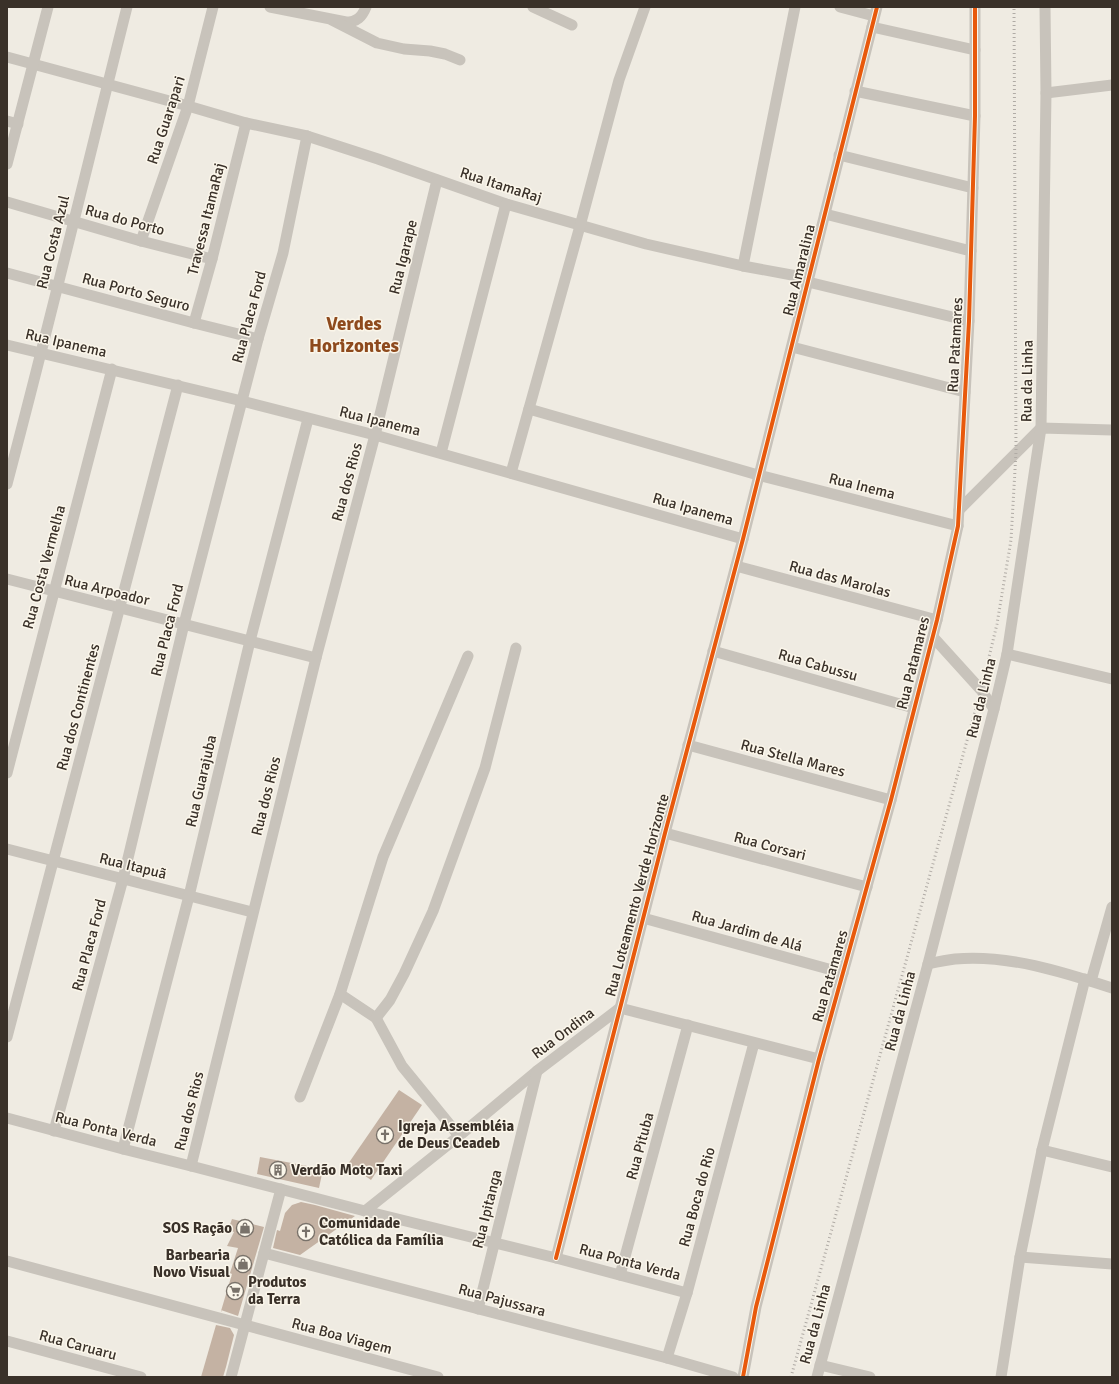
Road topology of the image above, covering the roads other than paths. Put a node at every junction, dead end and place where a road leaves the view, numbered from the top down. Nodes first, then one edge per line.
1 (48, 7) edge
2 (127, 7) edge
3 (213, 7) edge
4 (270, 7) edge
5 (366, 7) edge
6 (533, 7) edge
7 (645, 7) edge
8 (795, 7) edge
9 (840, 7) edge
10 (975, 7) edge
11 (1045, 7) edge
12 (874, 17) edge
13 (332, 20) junction
14 (572, 25) dead end
15 (975, 50) junction
16 (7, 57) edge
17 (460, 60) dead end
18 (34, 65) junction
19 (108, 84) junction
20 (1112, 85) edge
21 (855, 91) junction
22 (1046, 93) junction
23 (188, 106) junction
24 (975, 116) junction
25 (246, 122) junction
26 (12, 123) edge
27 (307, 136) junction
28 (839, 154) junction
29 (7, 164) edge
30 (437, 180) junction
31 (973, 188) junction
32 (7, 202) edge
33 (506, 204) junction
34 (825, 214) junction
35 (74, 222) junction
36 (580, 226) junction
37 (141, 241) junction
38 (971, 251) junction
39 (212, 259) junction
40 (743, 266) junction
41 (7, 273) edge
42 (808, 280) junction
43 (57, 286) junction
44 (969, 321) junction
45 (194, 323) junction
46 (258, 339) junction
47 (7, 345) edge
48 (792, 347) junction
49 (42, 353) junction
50 (112, 369) junction
51 (178, 385) junction
52 (965, 392) junction
53 (242, 401) junction
54 (529, 409) junction
55 (308, 419) junction
56 (1041, 428) junction
57 (1112, 430) edge
58 (375, 435) junction
59 (441, 453) junction
60 (511, 473) junction
61 (758, 475) junction
62 (7, 484) edge
63 (959, 510) junction
64 (958, 526) junction
65 (743, 539) junction
66 (736, 566) junction
67 (7, 579) edge
68 (53, 592) junction
69 (119, 608) junction
70 (937, 620) junction
71 (184, 624) junction
72 (933, 637) junction
73 (250, 641) junction
74 (516, 648) dead end
75 (713, 651) junction
76 (1007, 654) junction
77 (468, 656) dead end
78 (316, 658) junction
79 (1112, 679) edge
80 (914, 708) junction
81 (994, 709) junction
82 (688, 744) junction
83 (7, 772) edge
84 (891, 800) junction
85 (665, 833) junction
86 (7, 849) edge
87 (53, 861) junction
88 (123, 879) junction
89 (867, 887) junction
90 (189, 896) junction
91 (1112, 907) edge
92 (252, 912) junction
93 (643, 918) junction
94 (928, 964) junction
95 (842, 973) junction
96 (1088, 980) junction
97 (1112, 988) edge
98 (340, 994) junction
99 (620, 1008) junction
100 (376, 1018) junction
101 (688, 1025) junction
102 (7, 1036) edge
103 (754, 1043) junction
104 (819, 1059) junction
105 (537, 1071) junction
106 (300, 1097) dead end
107 (7, 1118) edge
108 (54, 1131) junction
109 (459, 1136) junction
110 (123, 1149) junction
111 (1042, 1150) junction
112 (191, 1166) junction
113 (1112, 1167) edge
114 (280, 1189) junction
115 (365, 1211) junction
116 (494, 1243) junction
117 (264, 1252) junction
118 (1020, 1257) junction
119 (556, 1258) junction
120 (7, 1261) edge
121 (1112, 1264) edge
122 (620, 1275) junction
123 (687, 1293) junction
124 (478, 1309) junction
125 (245, 1325) junction
126 (7, 1341) edge
127 (667, 1358) junction
128 (820, 1365) junction
129 (141, 1377) edge
130 (231, 1377) edge
131 (438, 1377) edge
132 (733, 1377) edge
133 (743, 1377) edge
134 (817, 1377) edge
135 (870, 1377) edge
136 (1001, 1377) edge

1 - 18 street
2 - 19 street, Rua Costa Azul
3 - 23 street, Rua Guarapari
4 - 13 street
5 - 13 street
6 - 14 street
7 - 36 street
8 - 40 street
9 - 12 street
10 - 15 street, Rua Patamares
11 - 22 street, Rua da Linha
12 - 15 street
12 - 21 street, Rua Amaralina
13 - 17 street
15 - 24 street, Rua Patamares
16 - 18 street, Rua ItamaRaj
18 - 19 street, Rua ItamaRaj
18 - 26 street
19 - 23 street, Rua ItamaRaj
19 - 35 street, Rua Costa Azul
20 - 22 street
21 - 24 street
21 - 28 street, Rua Amaralina
22 - 56 street, Rua da Linha
23 - 25 street, Rua ItamaRaj
23 - 37 street, Rua Guarapari
24 - 31 street, Rua Patamares
25 - 27 street, Rua ItamaRaj
25 - 39 street, Travessa ItamaRaj
26 - 29 street
27 - 30 street, Rua ItamaRaj
27 - 46 street, Rua Placa Ford
28 - 31 street
28 - 34 street, Rua Amaralina
30 - 33 street, Rua ItamaRaj
30 - 58 street, Rua Igarape
31 - 38 street, Rua Patamares
32 - 35 street, Rua do Porto
33 - 36 street, Rua ItamaRaj
33 - 59 street
34 - 38 street
34 - 42 street, Rua Amaralina
35 - 37 street, Rua do Porto
35 - 43 street, Rua Costa Azul
36 - 40 street, Rua ItamaRaj
36 - 54 street
37 - 39 street, Rua do Porto
38 - 44 street, Rua Patamares
39 - 45 street, Travessa ItamaRaj
40 - 42 street, Rua ItamaRaj
41 - 43 street, Rua Porto Seguro
42 - 44 street, Rua ItamaRaj
42 - 48 street, Rua Amaralina
43 - 45 street, Rua Porto Seguro
43 - 49 street, Rua Costa Azul
44 - 52 street, Rua Patamares
45 - 46 street, Rua Porto Seguro
46 - 53 street, Rua Placa Ford
47 - 49 street, Rua Ipanema
48 - 52 street
48 - 61 street, Rua Amaralina
49 - 50 street, Rua Ipanema
49 - 62 street, Rua Costa Azul
50 - 51 street, Rua Ipanema
50 - 68 street, Rua Costa Vermelha
51 - 53 street, Rua Ipanema
51 - 69 street, Rua dos Continentes
52 - 63 street, Rua Patamares
53 - 55 street, Rua Ipanema
53 - 71 street, Rua Placa Ford
54 - 60 street
54 - 61 street, Rua Inema
55 - 58 street, Rua Ipanema
55 - 73 street, Rua Guarajuba
56 - 57 street
56 - 63 street
56 - 76 street, Rua da Linha
58 - 59 street, Rua Ipanema
58 - 78 street, Rua dos Rios
59 - 60 street, Rua Ipanema
60 - 65 street, Rua Ipanema
61 - 64 street, Rua Inema
61 - 65 street, Rua Amaralina
63 - 64 street, Rua Patamares
64 - 70 street, Rua Patamares
65 - 66 street, Rua Loteamento Verde Horizonte
66 - 70 street, Rua das Marolas
66 - 75 street, Rua Loteamento Verde Horizonte
67 - 68 street, Rua Arpoador
68 - 69 street, Rua Arpoador
68 - 83 street, Rua Costa Vermelha
69 - 71 street, Rua Arpoador
69 - 87 street, Rua dos Continentes
70 - 72 street, Rua Patamares
71 - 73 street, Rua Arpoador
71 - 88 street, Rua Placa Ford
72 - 80 street, Rua Patamares
72 - 81 street
73 - 78 street, Rua Arpoador
73 - 90 street, Rua Guarajuba
74 - 100 street
75 - 80 street, Rua Cabussu
75 - 82 street, Rua Loteamento Verde Horizonte
76 - 79 street
76 - 81 street, Rua da Linha
77 - 98 street
78 - 92 street, Rua dos Rios
80 - 84 street, Rua Patamares
81 - 94 street, Rua da Linha
82 - 84 street, Rua Stella Mares
82 - 85 street, Rua Loteamento Verde Horizonte
84 - 89 street, Rua Patamares
85 - 89 street, Rua Corsari
85 - 93 street, Rua Loteamento Verde Horizonte
86 - 87 street, Rua Itapuã
87 - 88 street, Rua Itapuã
87 - 102 street, Rua dos Continentes
88 - 90 street, Rua Itapuã
88 - 108 street, Rua Placa Ford
89 - 95 street, Rua Patamares
90 - 92 street, Rua Itapuã
90 - 110 street, Rua Guarajuba
91 - 96 street
92 - 112 street, Rua dos Rios
93 - 95 street, Rua Jardim de Alá
93 - 99 street, Rua Loteamento Verde Horizonte
94 - 96 street
94 - 128 street, Rua da Linha
95 - 104 street, Rua Patamares
96 - 97 street
96 - 111 street
98 - 100 street
98 - 106 street
99 - 101 street
99 - 105 street, Rua Ondina
99 - 119 street, Rua Loteamento Verde Horizonte
100 - 109 street
101 - 103 street
101 - 122 street, Rua Pituba
103 - 104 street
103 - 123 street, Rua Boca do Rio
104 - 133 street, Rua Patamares
105 - 109 street, Rua Ondina
105 - 116 street, Rua Ipitanga
107 - 108 street, Rua Ponta Verda
108 - 110 street, Rua Ponta Verda
109 - 115 street, Rua Ondina
110 - 112 street, Rua Ponta Verda
111 - 113 street
111 - 118 street
112 - 114 street, Rua Ponta Verda
114 - 115 street, Rua Ponta Verda
114 - 117 street
115 - 116 street, Rua Ponta Verda
116 - 119 street, Rua Ponta Verda
116 - 124 street, Rua Ipitanga
117 - 124 street, Rua Pajussara
117 - 125 street
118 - 121 street
118 - 136 street
119 - 122 street, Rua Ponta Verda
120 - 125 street, Rua Boa Viagem
122 - 123 street, Rua Ponta Verda
123 - 127 street, Rua Boca do Rio
124 - 127 street, Rua Pajussara
125 - 130 street
125 - 131 street, Rua Boa Viagem
126 - 129 street, Rua Caruaru
127 - 132 street, Rua Pajussara
128 - 134 street, Rua da Linha
128 - 135 street

